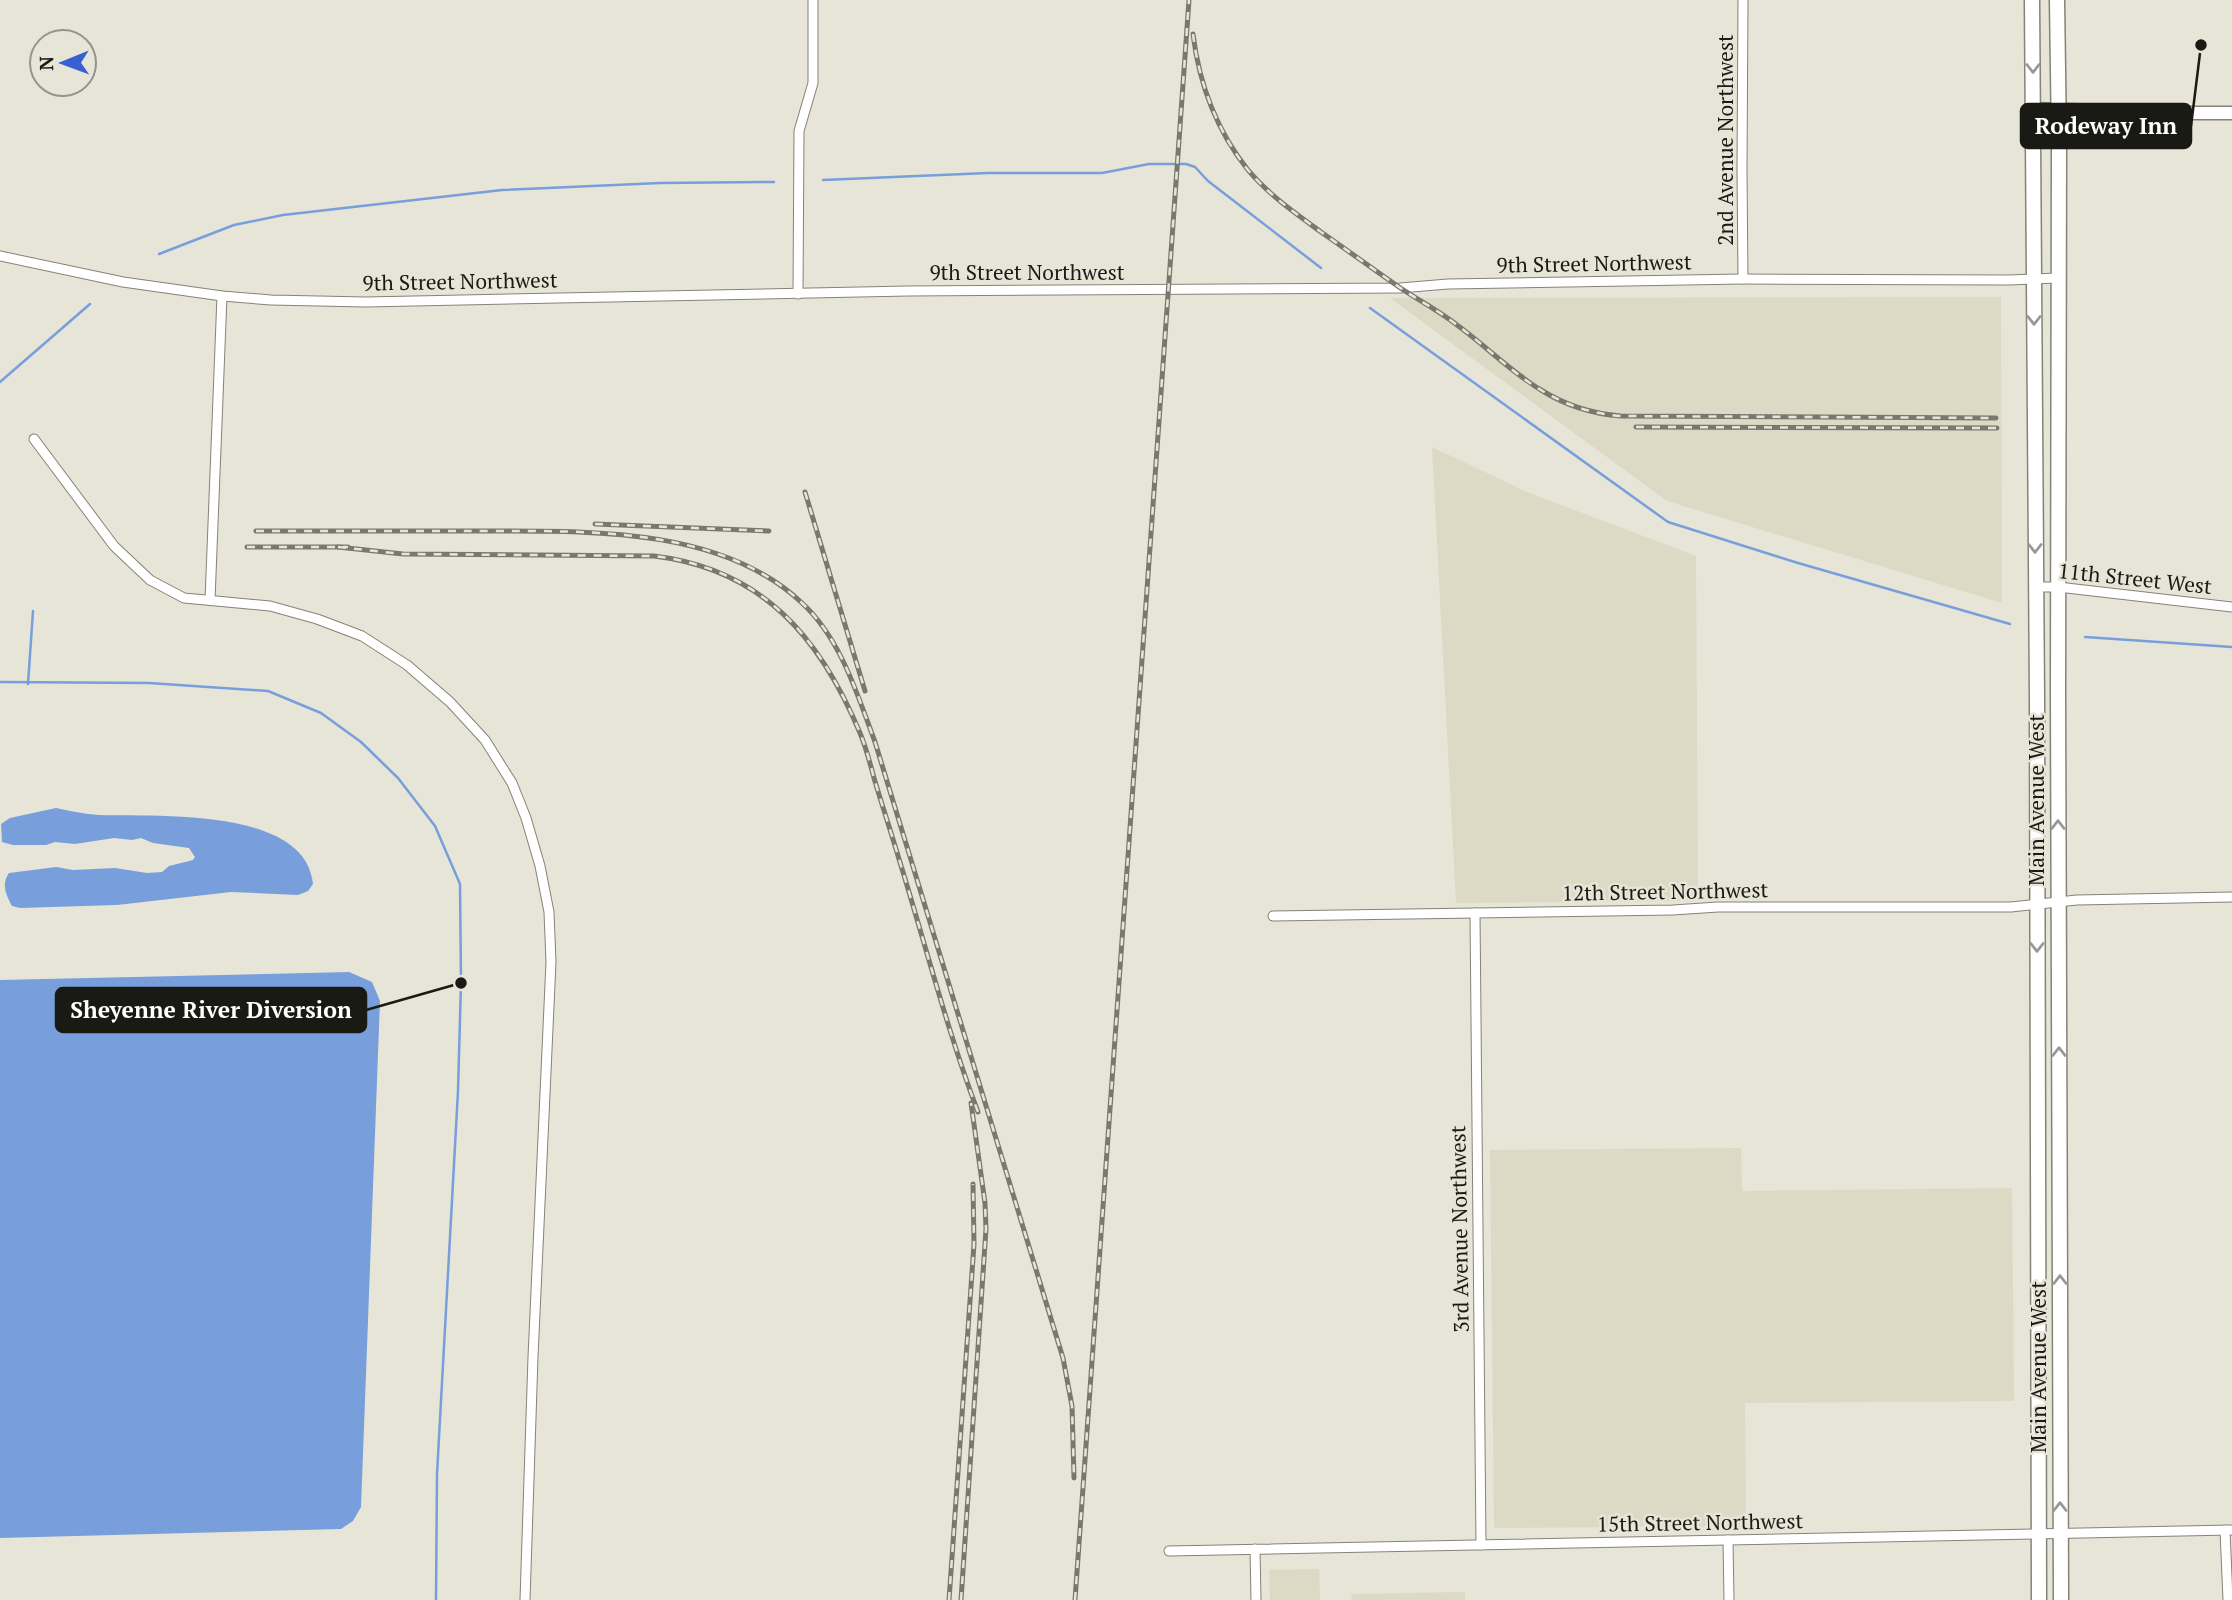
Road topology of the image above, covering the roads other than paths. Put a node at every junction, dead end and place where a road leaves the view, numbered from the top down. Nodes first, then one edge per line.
1 (813, 0) edge
2 (1743, 0) edge
3 (2032, 0) edge
4 (2057, 0) edge
5 (2033, 109) junction
6 (2059, 111) junction
7 (2232, 113) edge
8 (0, 256) edge
9 (2058, 278) junction
10 (1743, 279) junction
11 (2034, 279) junction
12 (798, 294) junction
13 (222, 296) junction
14 (34, 439) dead end
15 (2035, 587) junction
16 (2058, 587) junction
17 (210, 600) junction
18 (2232, 607) edge
19 (2232, 897) edge
20 (2059, 904) junction
21 (2037, 906) junction
22 (1475, 913) junction
23 (1273, 916) dead end
24 (2229, 1530) edge
25 (2038, 1534) junction
26 (2060, 1534) junction
27 (1728, 1540) junction
28 (1481, 1545) junction
29 (1255, 1549) junction
30 (1169, 1550) dead end
31 (525, 1600) edge
32 (1256, 1600) edge
33 (1729, 1600) edge
34 (2039, 1600) edge
35 (2061, 1600) edge
36 (2228, 1600) edge

1 - 12 street
2 - 10 street, 2nd Avenue Northwest
3 -> 5 main road, Main Avenue West
4 - 6 main road, Main Avenue West
5 - 6 street
5 - 11 main road, Main Avenue West
6 - 7 street
6 - 9 main road, Main Avenue West
8 - 13 street, 9th Street Northwest
9 - 11 street, 9th Street Northwest
9 - 16 main road, Main Avenue West
10 - 11 street, 9th Street Northwest
10 - 12 street, 9th Street Northwest
11 -> 15 main road, Main Avenue West
12 - 13 street, 9th Street Northwest
13 - 17 street
14 - 17 street
15 - 16 street, 11th Street West
15 - 21 main road, Main Avenue West
16 - 18 street, 11th Street West
20 -> 16 main road, Main Avenue West
17 - 31 street
19 - 20 street, 12th Street Northwest
20 - 21 street, 12th Street Northwest
26 -> 20 main road, Main Avenue West
21 - 22 street, 12th Street Northwest
21 -> 25 main road, Main Avenue West
22 - 23 street, 12th Street Northwest
22 - 28 street, 3rd Avenue Northwest
24 - 26 street, 15th Street Northwest
24 - 36 street
25 - 26 street, 15th Street Northwest
25 - 27 street, 15th Street Northwest
25 - 34 main road, Main Avenue West
26 - 35 main road, Main Avenue West
27 - 28 street, 15th Street Northwest
27 - 33 street
28 - 29 street, 15th Street Northwest
29 - 30 street, 15th Street Northwest
29 - 32 street

